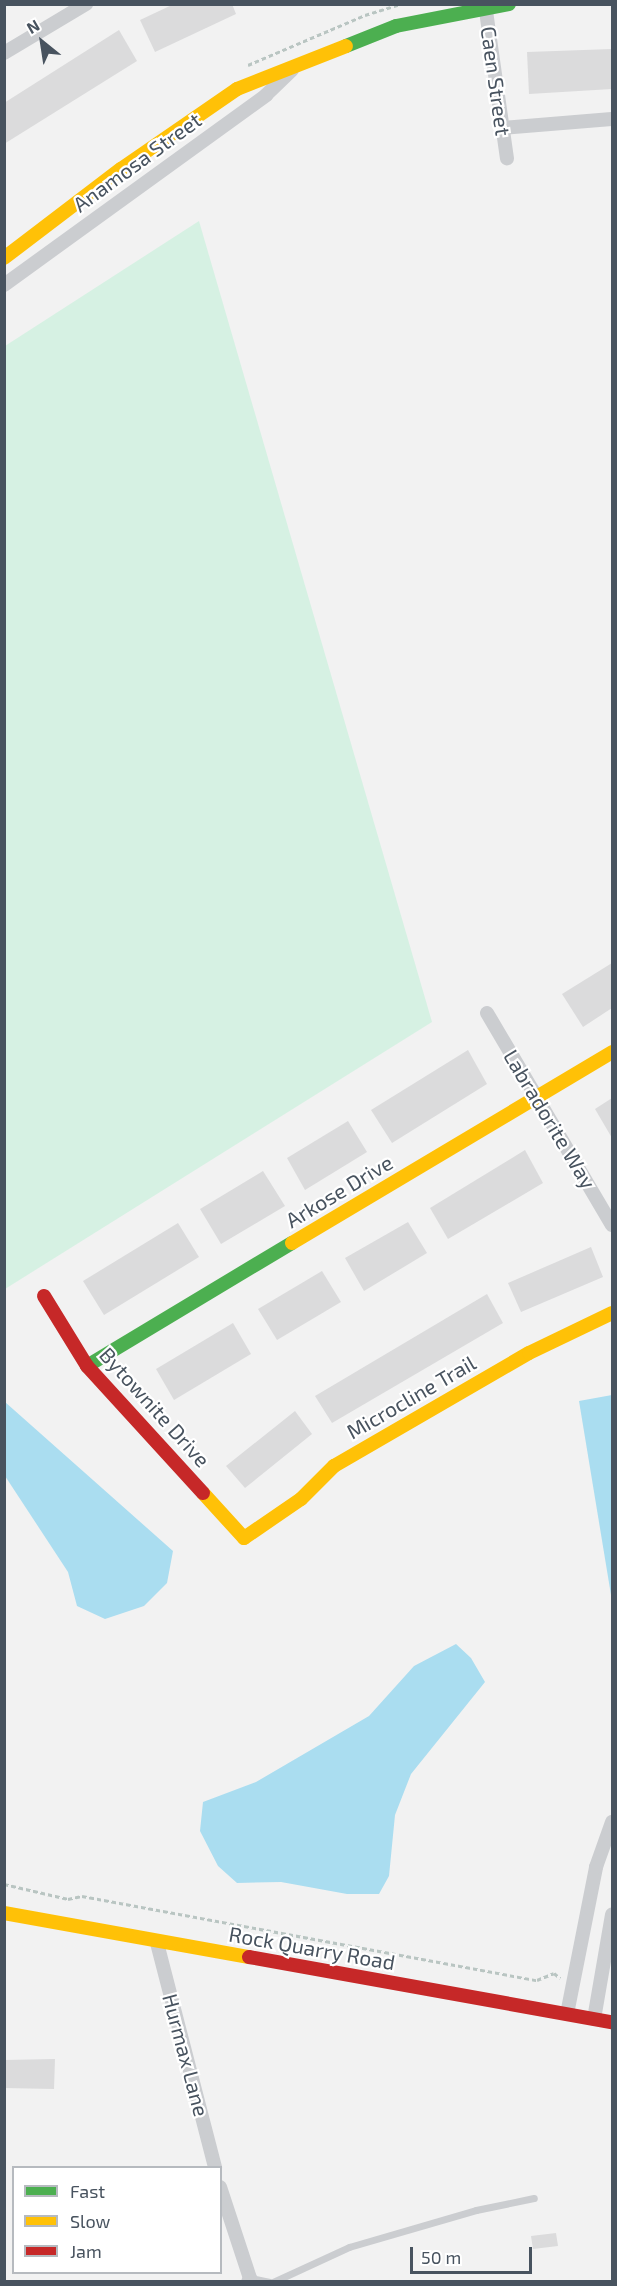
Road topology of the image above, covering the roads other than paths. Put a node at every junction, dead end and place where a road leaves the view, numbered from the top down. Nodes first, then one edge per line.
1 (86, 4) edge
2 (509, 4) edge
3 (485, 6) edge
4 (4, 53) edge
5 (292, 70) junction
6 (612, 119) edge
7 (502, 128) junction
8 (507, 158) dead end
9 (4, 258) edge
10 (4, 285) edge
11 (487, 1013) dead end
12 (612, 1052) edge
13 (537, 1097) junction
14 (612, 1225) edge
15 (44, 1296) dead end
16 (612, 1313) edge
17 (87, 1366) junction
18 (244, 1538) joint
19 (612, 1821) edge
20 (4, 1912) edge
21 (612, 1915) edge
22 (157, 1943) junction
23 (567, 2014) junction
24 (594, 2019) junction
25 (612, 2022) edge
26 (214, 2166) edge
27 (222, 2193) edge
28 (534, 2198) dead end
29 (249, 2280) edge
30 (272, 2282) edge

1 - 4 street
2 - 3 street, Anamosa Street
3 - 5 street, Anamosa Street
3 - 7 street, Caen Street
5 - 9 street, Anamosa Street
5 - 10 street, Anamosa Street
6 - 7 street
7 - 8 street, Caen Street
11 - 13 street, Labradorite Way
12 - 13 street, Arkose Drive
13 - 14 street, Labradorite Way
13 - 17 street, Arkose Drive
15 - 17 street, Bytownite Drive
16 - 18 street, Microcline Trail
17 - 18 street, Bytownite Drive
19 - 23 street
20 - 22 street, Rock Quarry Road
21 - 24 street
22 - 23 street, Rock Quarry Road
22 - 26 street, Hurmax Lane
23 - 24 street, Rock Quarry Road
24 - 25 street, Rock Quarry Road
27 - 29 street
28 - 30 lane
29 - 30 lane

